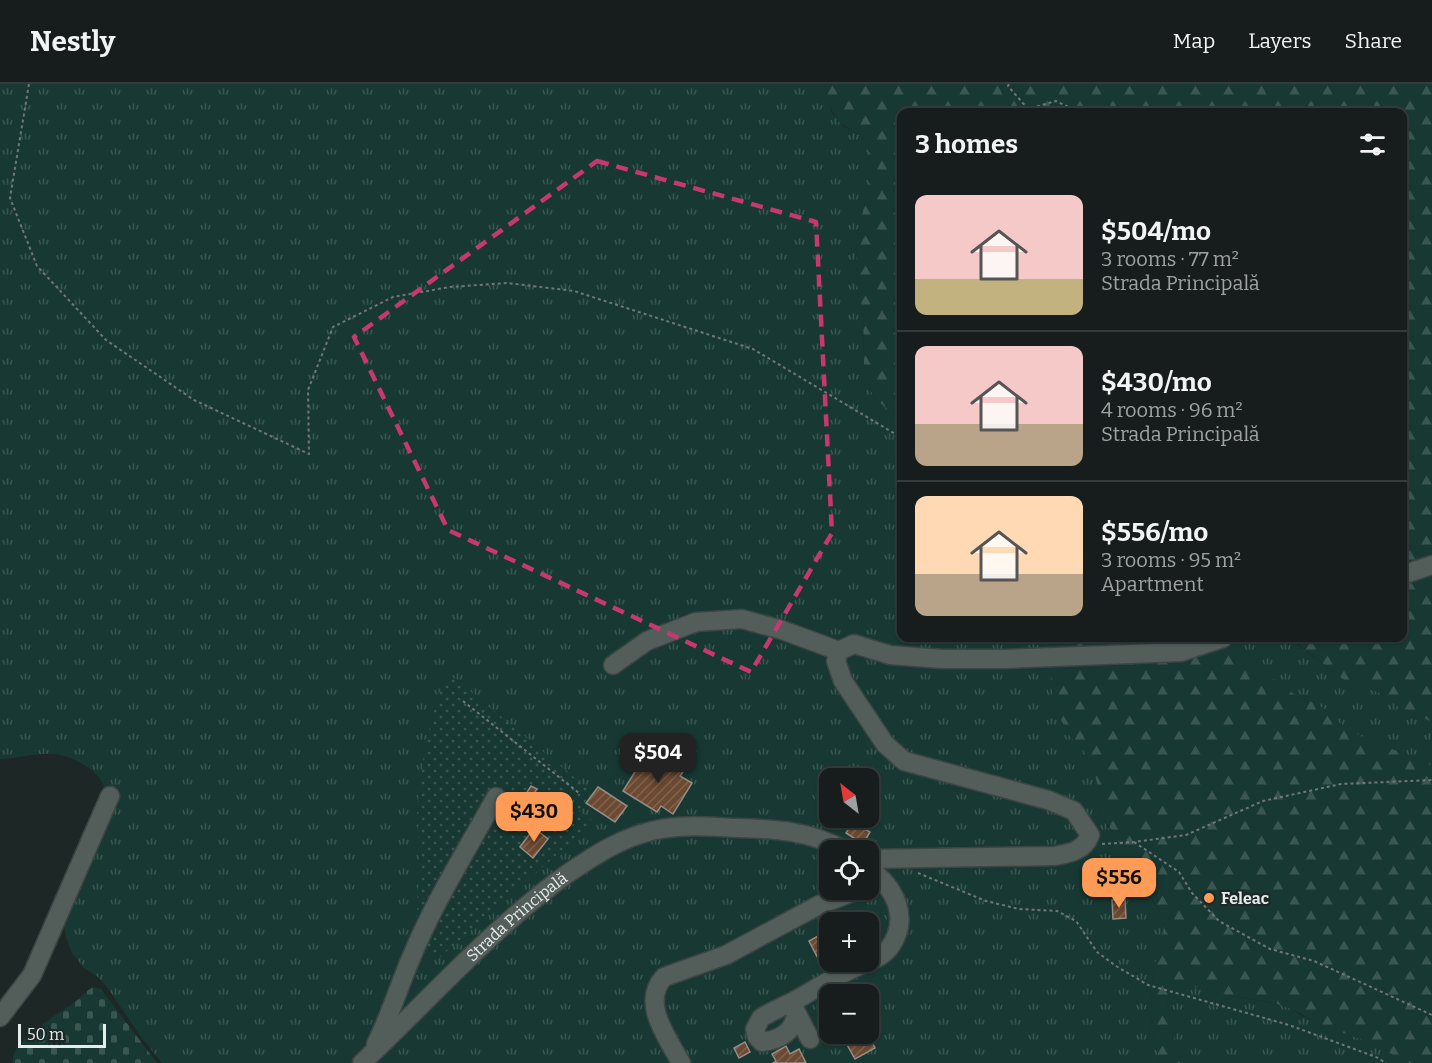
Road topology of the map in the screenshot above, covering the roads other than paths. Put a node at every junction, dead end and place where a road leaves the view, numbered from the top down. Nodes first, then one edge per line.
1 (1432, 565) edge
2 (1407, 573) edge
3 (1211, 642) edge
4 (839, 651) junction
5 (613, 665) dead end
6 (110, 796) dead end
7 (496, 797) dead end
8 (824, 840) edge
9 (879, 868) edge
10 (879, 875) edge
11 (832, 900) edge
12 (1, 1015) edge
13 (810, 1040) dead end
14 (367, 1059) edge
15 (681, 1063) edge

1 - 2 street
3 - 4 street
4 - 5 street
4 - 9 street
6 - 12 street
7 - 14 street
8 - 14 street, Strada Principală
10 - 13 street
11 - 15 street

